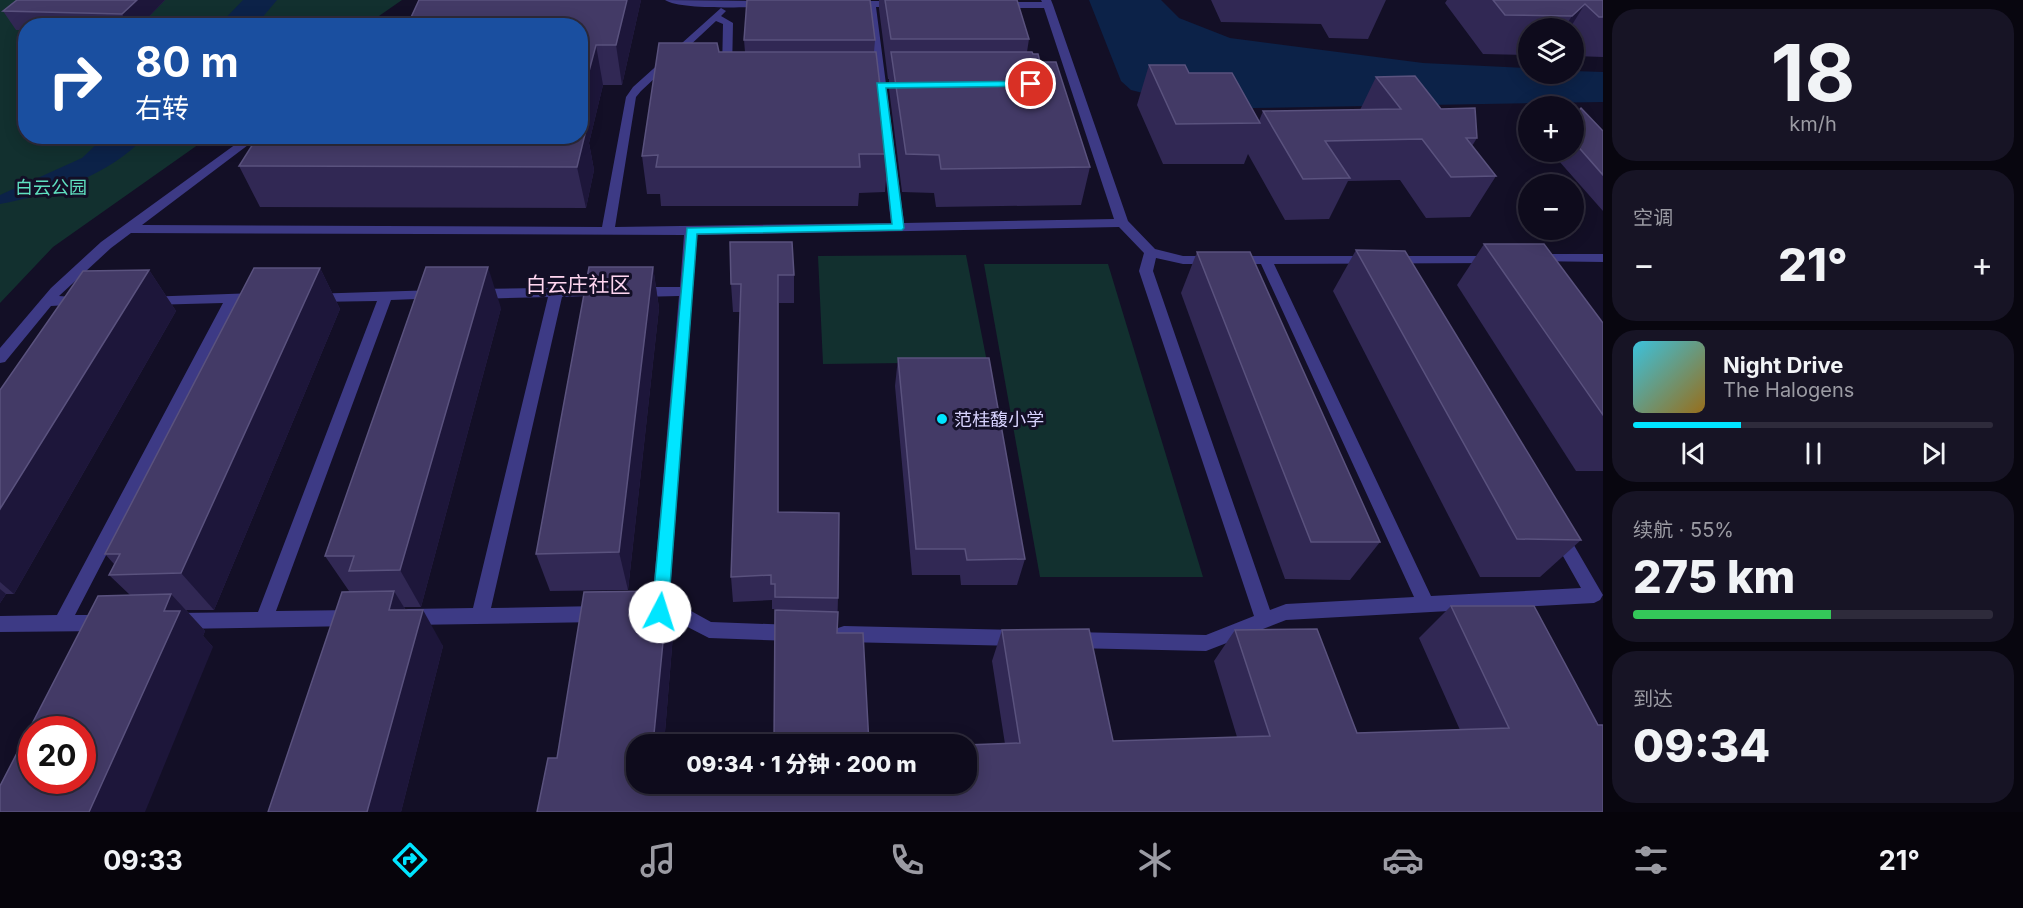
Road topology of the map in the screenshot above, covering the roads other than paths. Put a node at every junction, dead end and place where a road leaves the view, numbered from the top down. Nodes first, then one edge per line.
1 (670, 0) edge
2 (729, 3) junction
3 (1047, 3) edge
4 (777, 4) edge
5 (836, 4) edge
6 (872, 4) junction
7 (907, 4) edge
8 (989, 5) edge
9 (714, 17) junction
10 (726, 85) edge
11 (244, 144) edge
12 (1122, 223) junction
13 (898, 228) junction
14 (127, 229) junction
15 (608, 229) junction
16 (692, 231) junction
17 (1151, 252) junction
18 (1603, 258) edge
19 (1266, 260) junction
20 (1400, 260) junction
21 (1412, 280) edge
22 (686, 291) junction
23 (556, 293) junction
24 (386, 296) junction
25 (304, 297) edge
26 (233, 298) junction
27 (268, 298) edge
28 (140, 300) edge
29 (47, 301) junction
30 (93, 301) edge
31 (0, 358) edge
32 (1547, 513) edge
33 (1426, 604) junction
34 (660, 612) junction
35 (612, 613) edge
36 (636, 613) edge
37 (480, 616) junction
38 (366, 618) edge
39 (389, 618) edge
40 (264, 620) junction
41 (1264, 621) junction
42 (121, 622) edge
43 (157, 622) edge
44 (62, 623) junction
45 (0, 624) edge

1 - 2 lane
2 - 4 lane
2 - 9 lane
3 - 8 lane
3 - 12 lane
5 - 6 lane
6 - 7 lane
6 - 13 lane
9 - 10 lane
9 - 15 lane
11 - 14 lane
12 - 13 lane
12 - 17 lane
13 - 16 lane
14 - 15 lane
14 - 29 lane
15 - 16 lane
16 - 22 lane
17 - 19 lane
17 - 41 lane
18 - 20 lane
19 - 20 lane
19 - 33 lane
20 - 21 lane
22 - 23 lane
22 - 34 lane
23 - 24 lane
23 - 37 lane
24 - 25 lane
24 - 40 lane
26 - 27 lane
26 - 28 lane
26 - 44 lane
29 - 30 lane
29 - 31 lane
32 - 33 lane
33 - 41 lane
34 - 36 lane
34 - 41 lane
35 - 37 lane
37 - 39 lane
38 - 40 lane
40 - 43 lane
42 - 44 lane
44 - 45 lane

